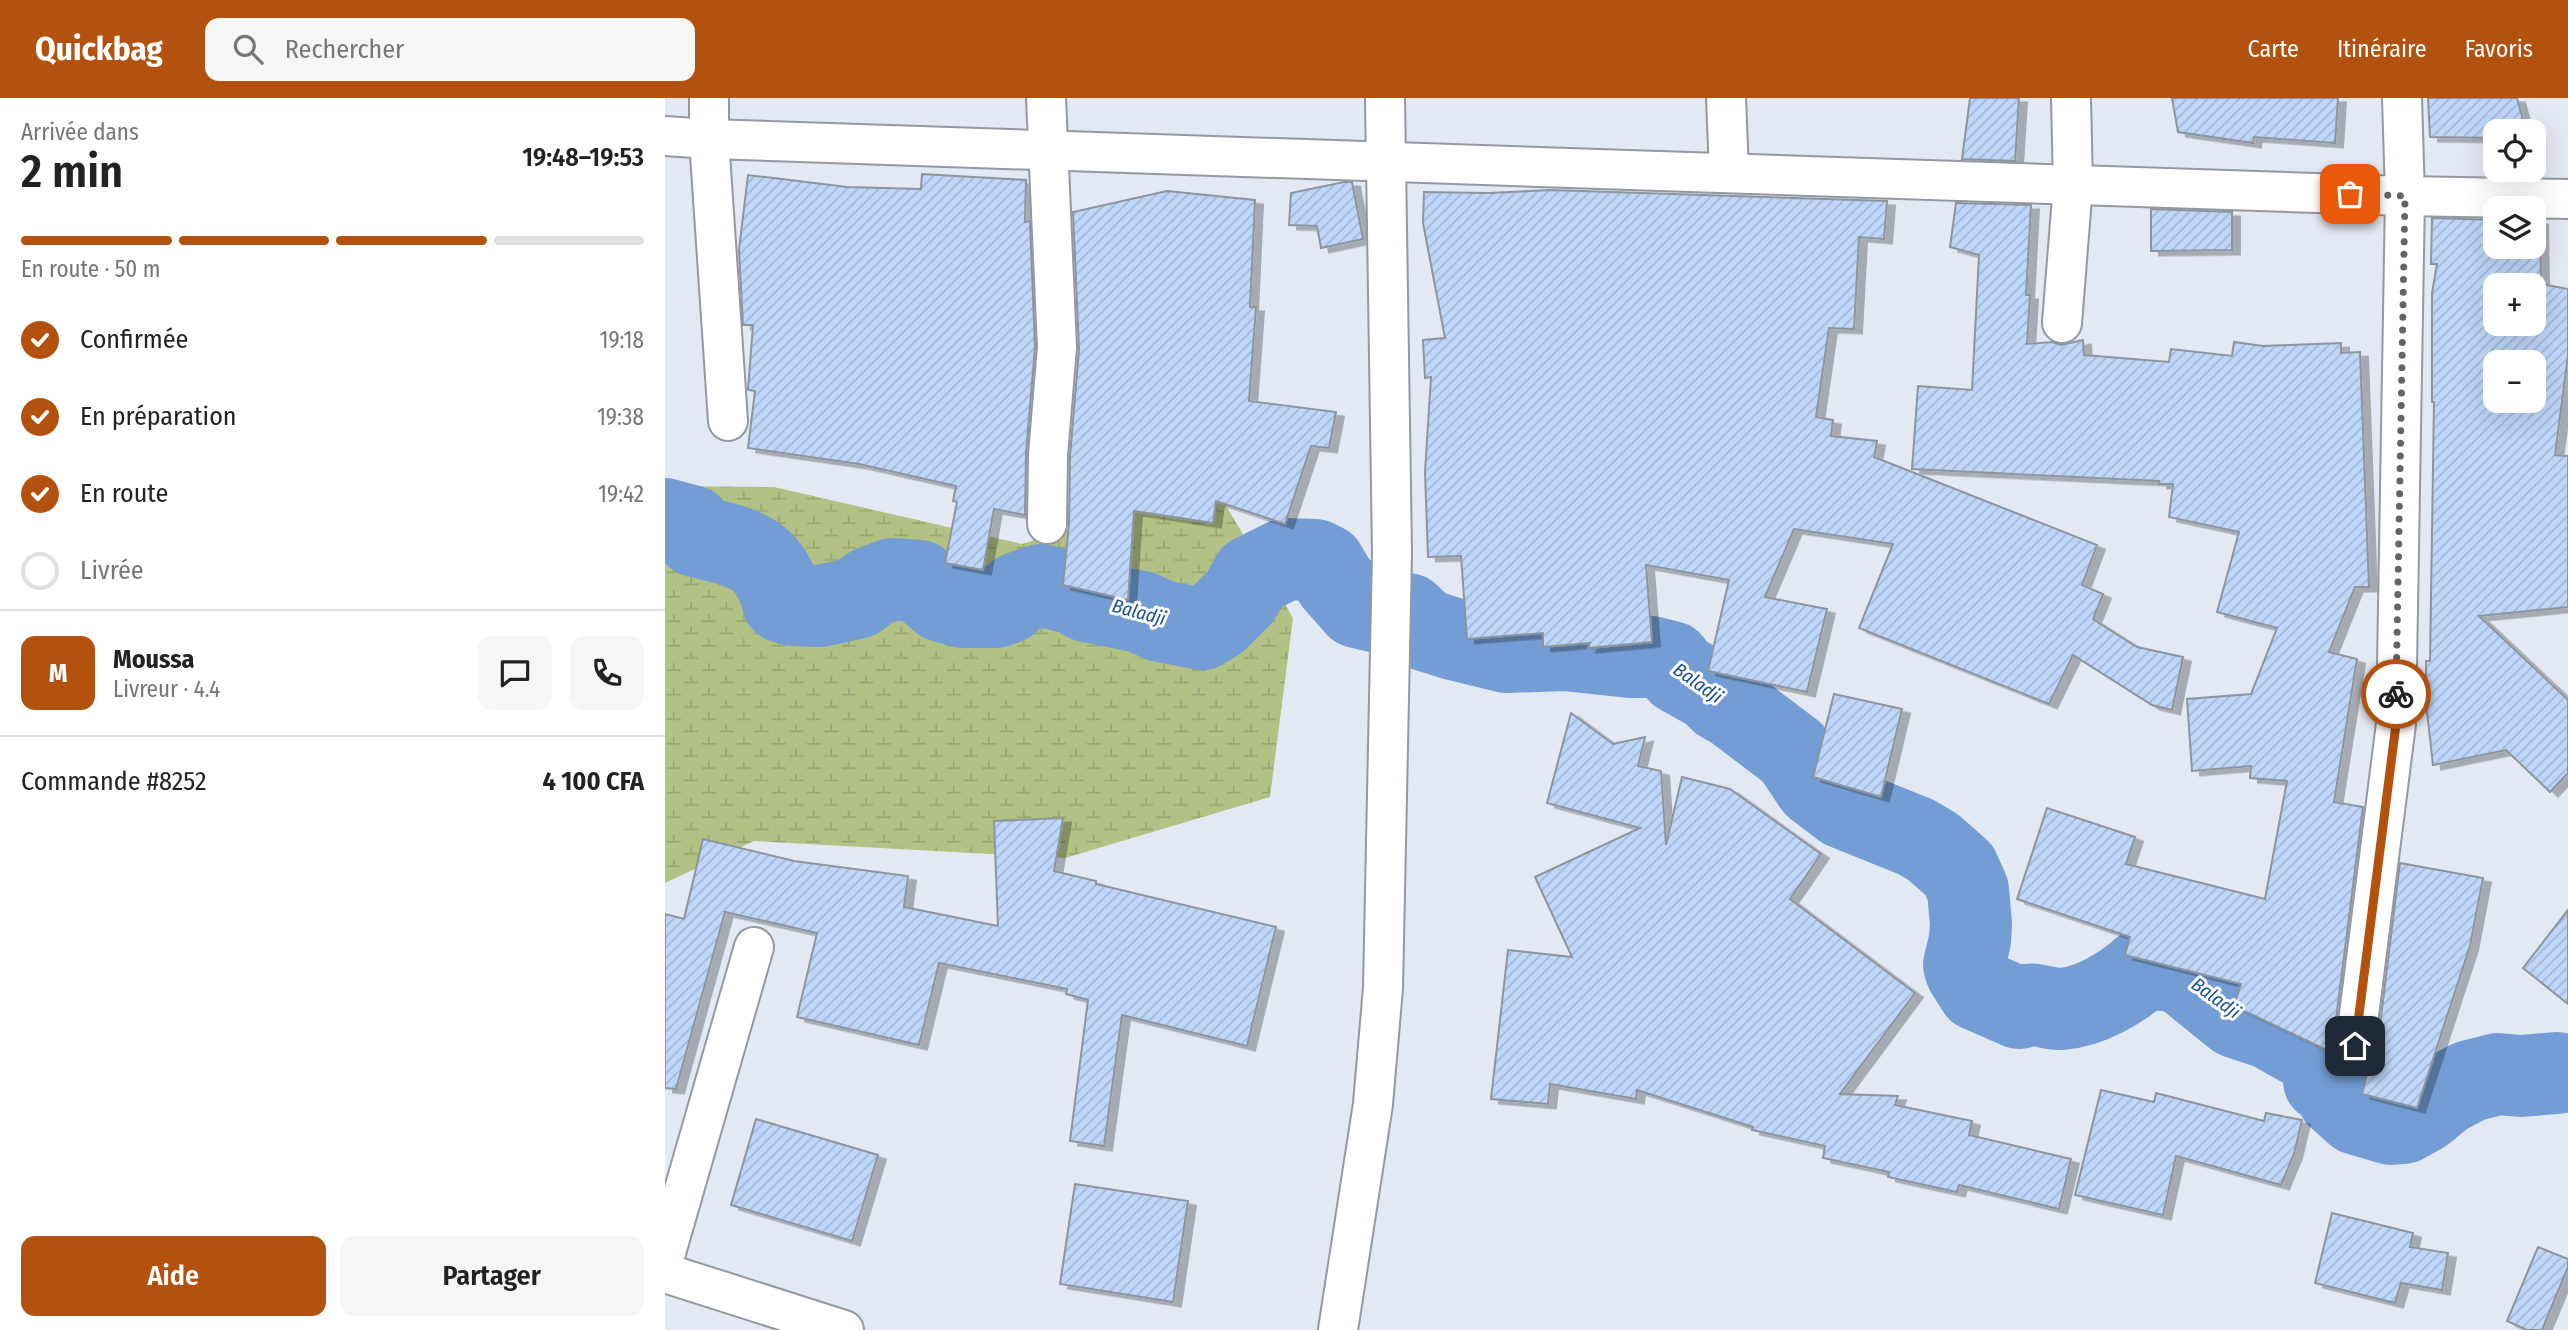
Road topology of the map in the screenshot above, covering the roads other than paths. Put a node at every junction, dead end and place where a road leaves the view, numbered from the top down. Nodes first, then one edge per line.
1 (709, 98) edge
2 (1047, 98) edge
3 (1385, 98) edge
4 (1726, 98) edge
5 (2071, 98) edge
6 (2402, 98) edge
7 (665, 136) edge
8 (709, 139) junction
9 (1049, 151) junction
10 (1386, 162) junction
11 (1728, 173) junction
12 (2073, 185) junction
13 (2405, 196) junction
14 (2568, 199) edge
15 (2062, 323) dead end
16 (728, 421) dead end
17 (1047, 524) dead end
18 (754, 947) dead end
19 (2355, 1046) dead end
20 (665, 1256) edge
21 (665, 1273) edge
22 (844, 1330) edge
23 (1338, 1330) edge

1 - 8 street
2 - 9 street
3 - 10 street
4 - 11 street
5 - 12 street
6 - 13 street
7 - 8 street
8 - 9 street
8 - 16 street
9 - 10 street
9 - 17 street
10 - 11 street
10 - 23 street
11 - 12 street
12 - 13 street
12 - 15 street
13 - 14 street
13 - 19 street
18 - 20 street
21 - 22 street

